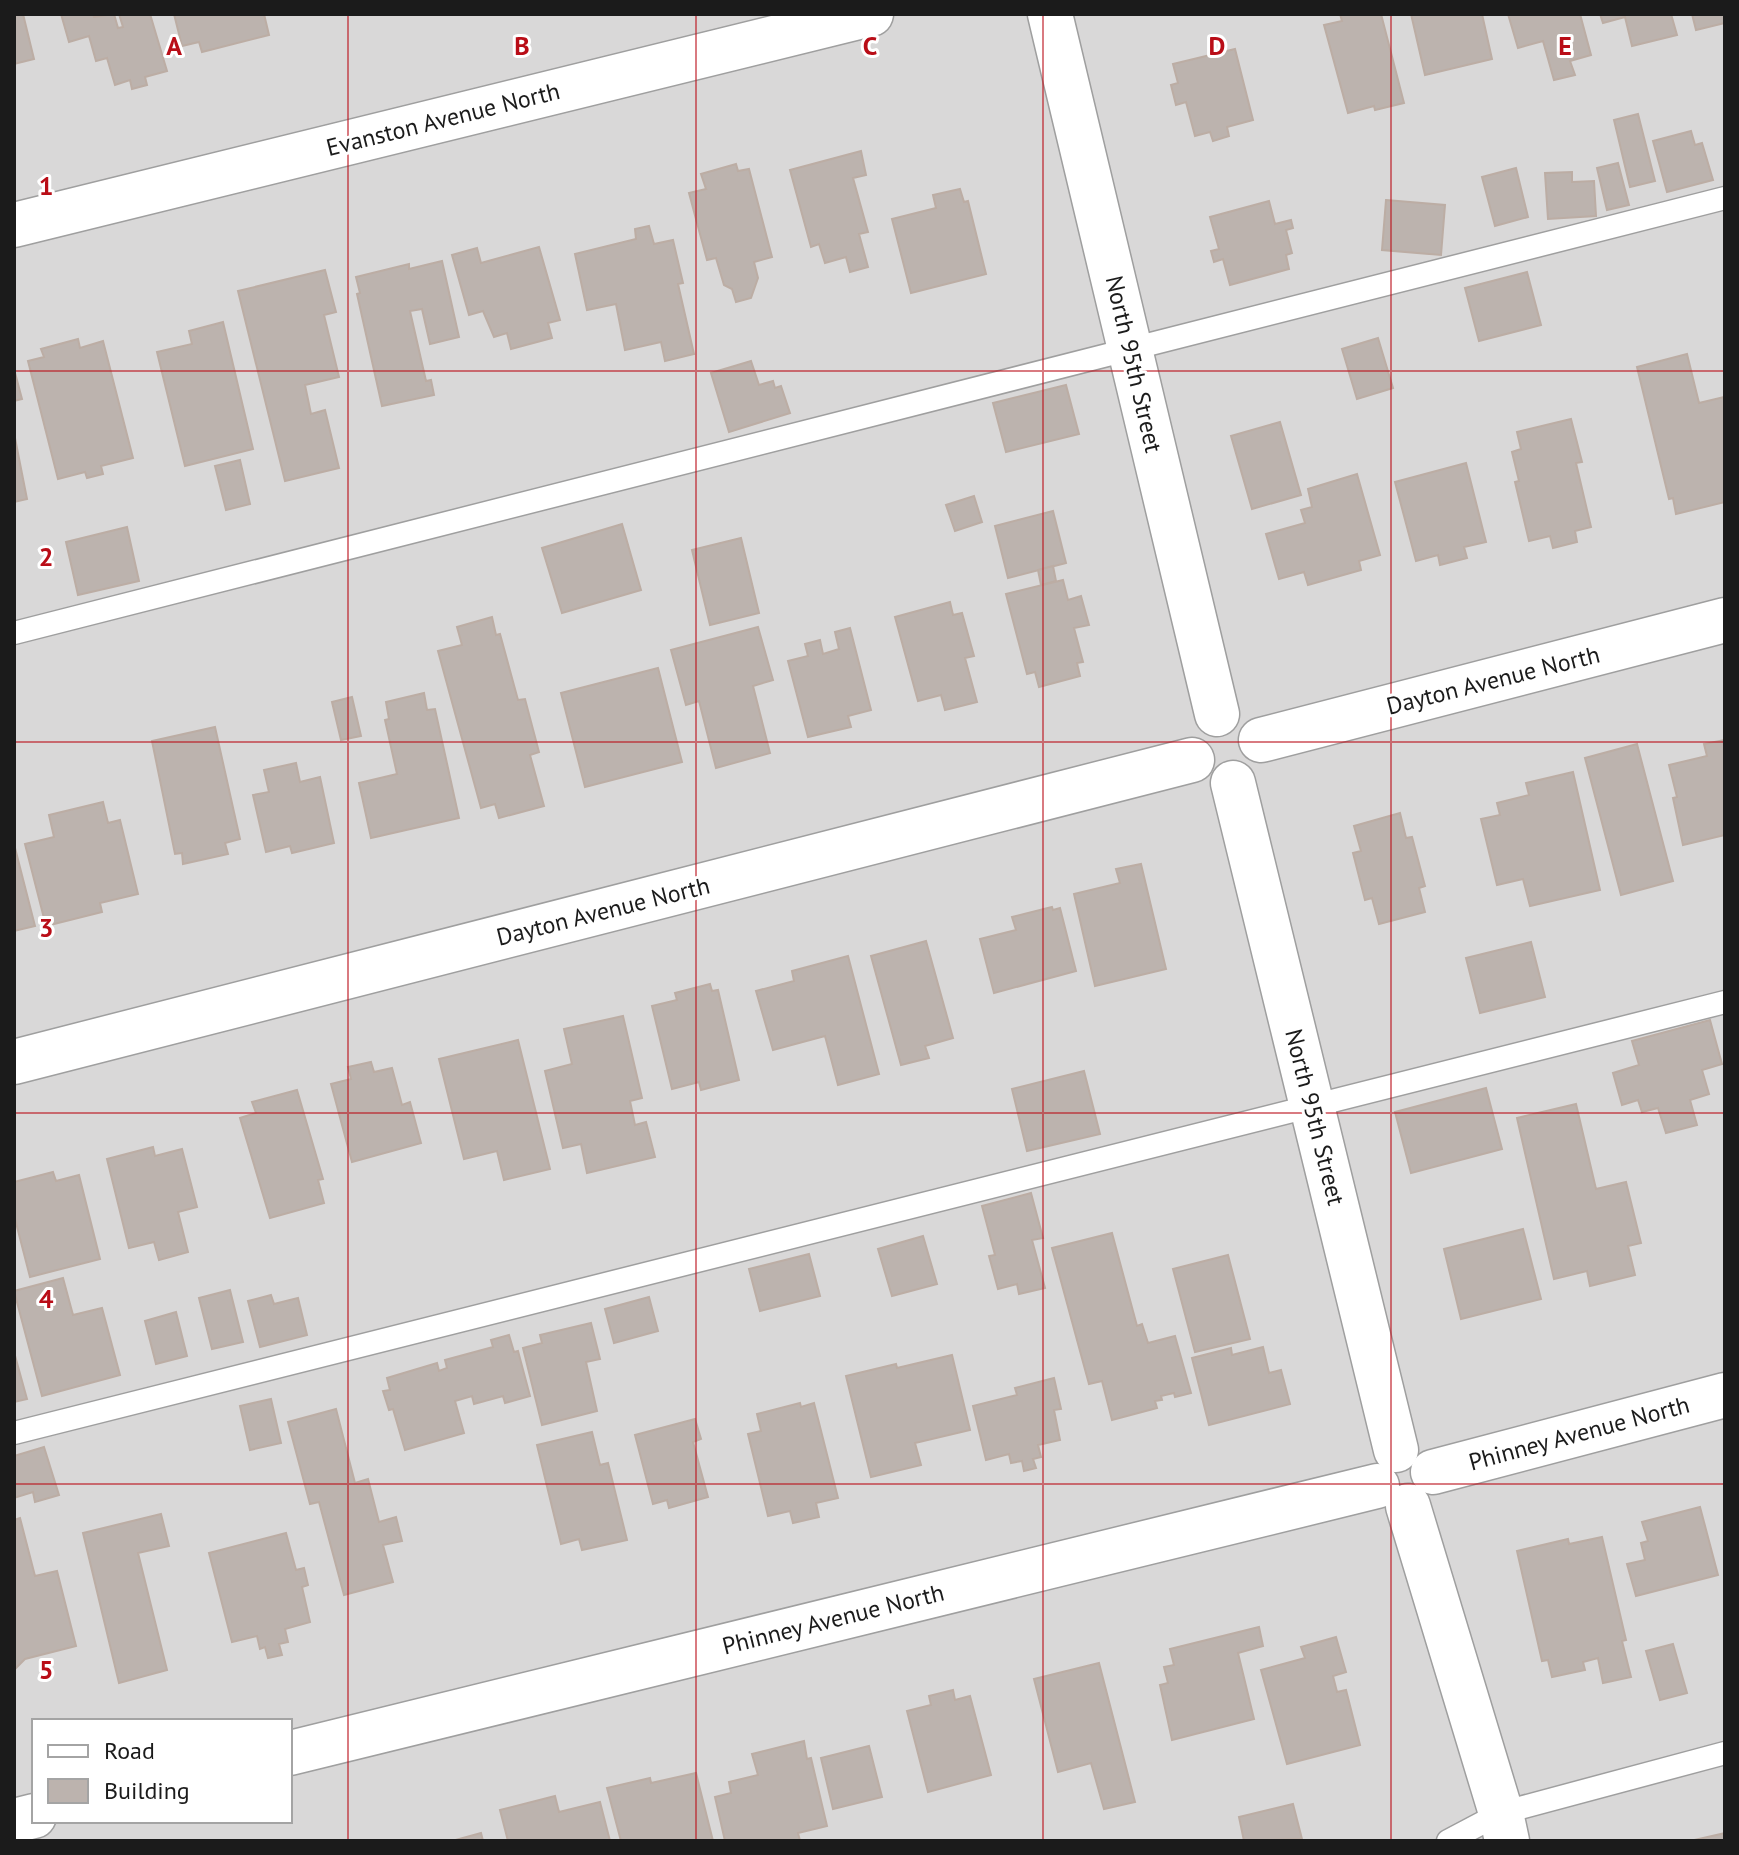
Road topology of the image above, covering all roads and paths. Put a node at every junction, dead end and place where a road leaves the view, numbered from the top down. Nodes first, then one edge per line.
1 (871, 14) edge
2 (1050, 14) edge
3 (1725, 198) edge
4 (14, 225) edge
5 (1130, 350) junction
6 (1725, 620) edge
7 (14, 633) edge
8 (1217, 714) junction
9 (1261, 740) junction
10 (1192, 760) junction
11 (1233, 783) junction
12 (1725, 1002) edge
13 (14, 1062) edge
14 (1312, 1105) junction
15 (1725, 1395) edge
16 (14, 1433) edge
17 (1403, 1479) junction
18 (292, 1753) edge
19 (1725, 1753) edge
20 (1504, 1827) edge
21 (1448, 1841) edge

1 - 4 street, Evanston Avenue North
2 - 5 street, North 95th Street
3 - 5 lane
5 - 7 lane
5 - 8 street, North 95th Street
6 - 9 street, Dayton Avenue North
8 - 9 street
8 - 10 street
9 - 11 street
10 - 11 street
10 - 13 street, Dayton Avenue North
11 - 14 street, North 95th Street
12 - 14 lane
14 - 16 lane
14 - 17 street, North 95th Street
15 - 17 street, Phinney Avenue North
17 - 18 street, Phinney Avenue North
17 - 20 street, North 95th Street
19 - 20 lane
20 - 21 lane

